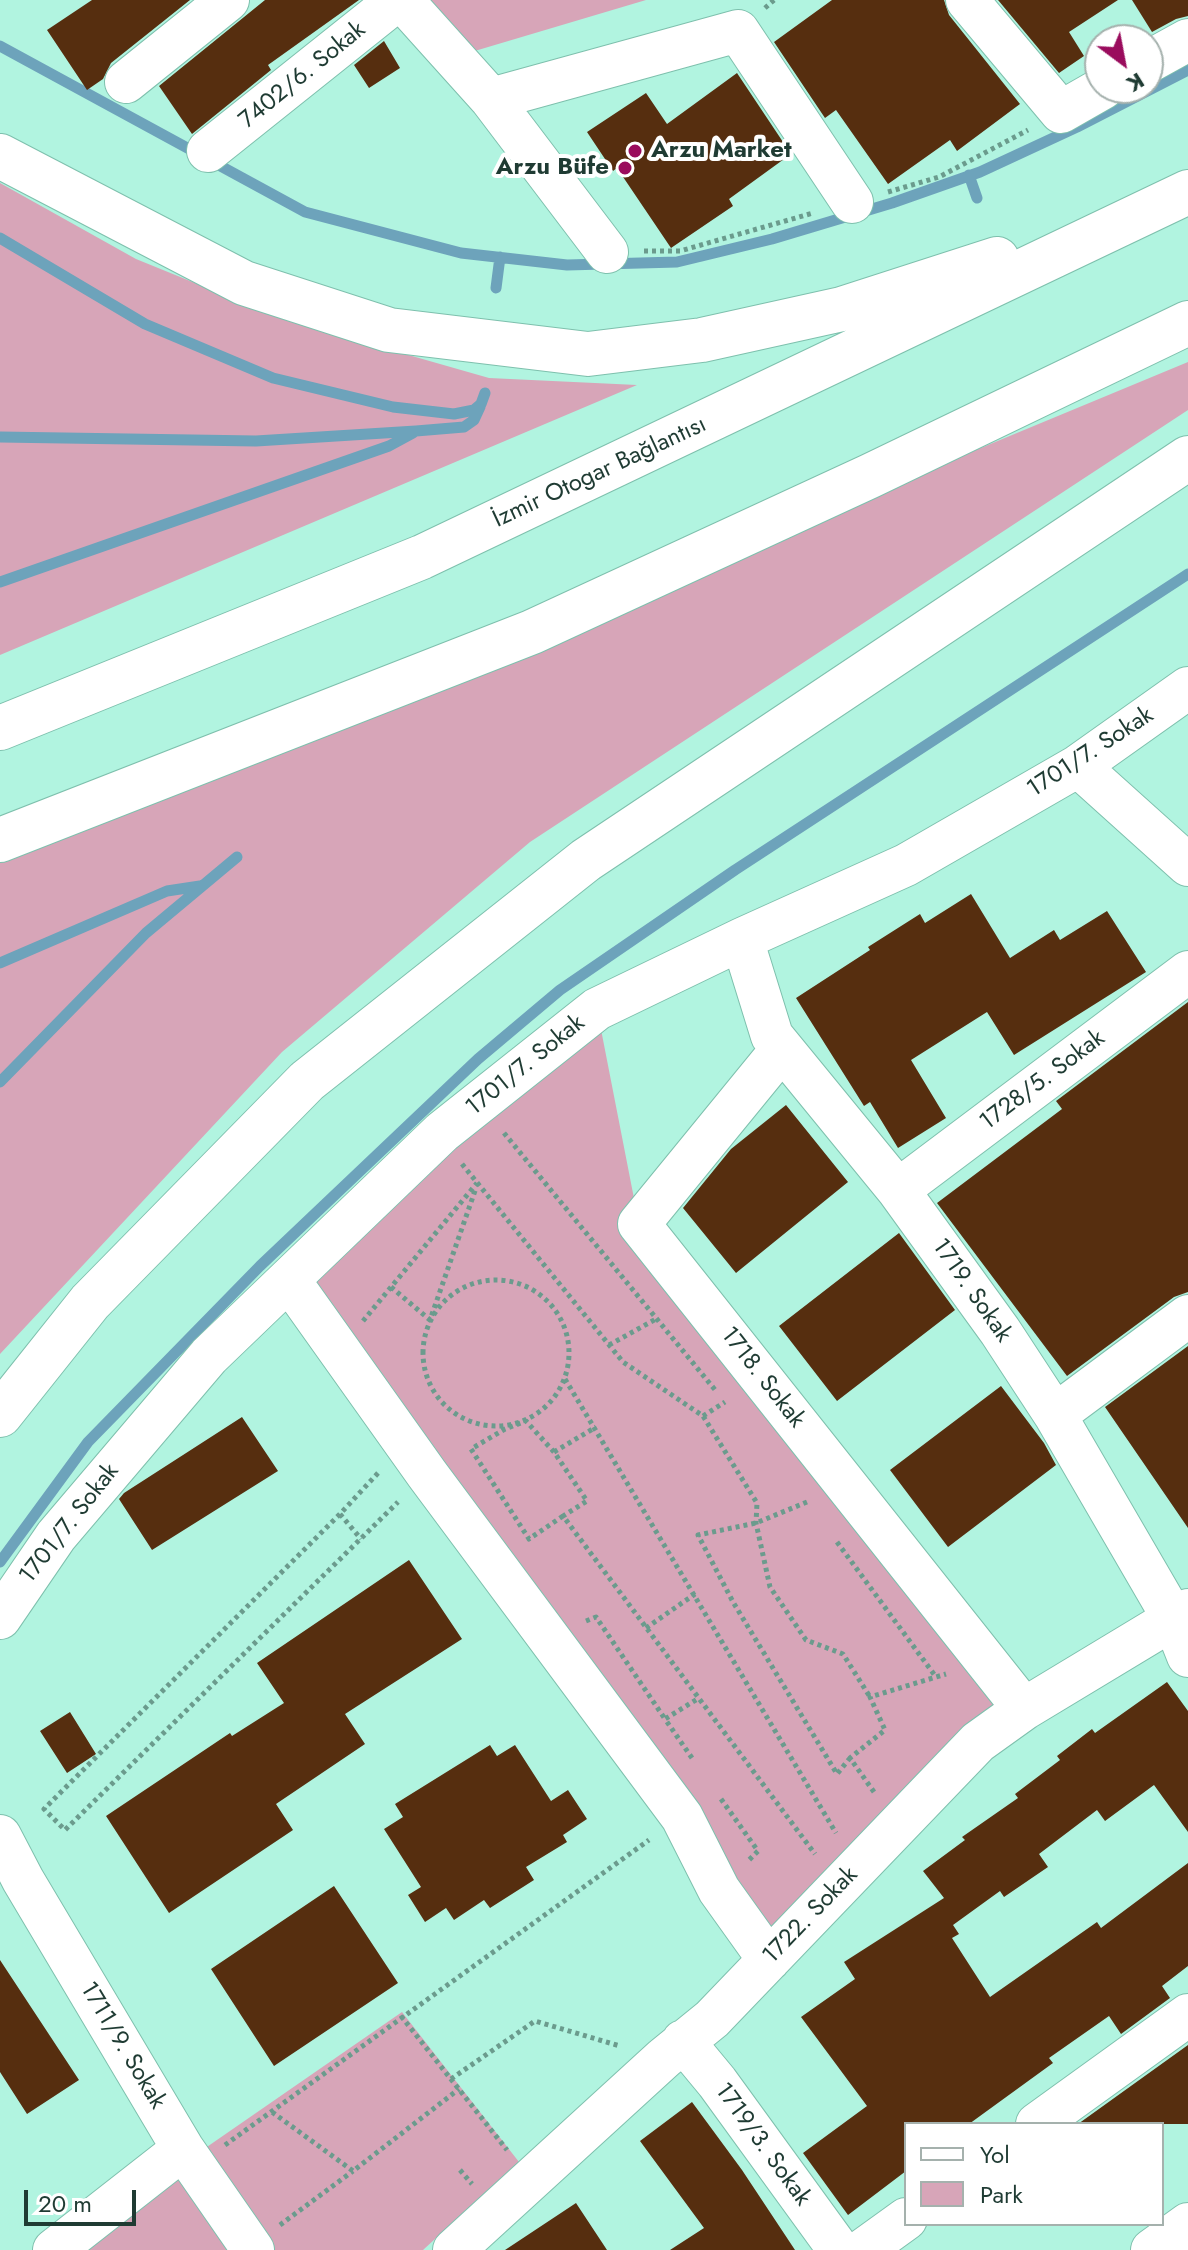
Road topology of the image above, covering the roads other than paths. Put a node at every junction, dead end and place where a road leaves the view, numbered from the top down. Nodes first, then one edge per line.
1 (228, 0) edge
2 (400, 0) edge
3 (967, 0) edge
4 (1188, 40) edge
5 (1164, 53) edge
6 (126, 82) dead end
7 (491, 99) junction
8 (1084, 99) edge
9 (208, 151) dead end
10 (0, 156) edge
11 (1174, 199) edge
12 (852, 202) road end
13 (607, 252) road end
14 (1188, 323) edge
15 (1188, 458) edge
16 (1188, 688) edge
17 (0, 728) edge
18 (1078, 766) junction
19 (0, 840) edge
20 (1188, 865) edge
21 (742, 939) junction
22 (1188, 972) edge
23 (782, 1049) junction
24 (898, 1190) junction
25 (289, 1280) junction
26 (1184, 1328) edge
27 (0, 1415) edge
28 (1055, 1415) junction
29 (0, 1618) edge
30 (1183, 1628) edge
31 (1024, 1709) junction
32 (0, 1836) edge
33 (769, 1960) junction
34 (1188, 2015) edge
35 (674, 2050) junction
36 (1040, 2122) edge
37 (189, 2158) junction
38 (904, 2220) edge
39 (1188, 2224) edge
40 (252, 2248) edge
41 (54, 2250) edge
42 (454, 2250) edge
43 (839, 2250) edge
44 (863, 2250) edge
45 (1152, 2250) edge

1 - 6 street
2 - 7 street
2 - 9 street, 7402/6. Sokak
3 - 8 street
4 - 5 street
7 - 12 street
7 - 13 street
10 - 11 highway
11 - 17 highway, İzmir Otogar Bağlantısı
14 - 19 highway
15 - 27 highway
16 - 18 street, 1701/7. Sokak
18 - 20 street
18 - 21 street, 1701/7. Sokak
21 - 23 street, 1719. Sokak
21 - 25 street, 1701/7. Sokak
22 - 24 street, 1728/5. Sokak
23 - 24 street, 1719. Sokak
23 - 31 street, 1718. Sokak
24 - 28 street, 1719. Sokak
25 - 29 street, 1701/7. Sokak
25 - 33 street
26 - 28 street
28 - 30 street, 1719. Sokak
30 - 31 street, 1722. Sokak
31 - 33 street, 1722. Sokak
32 - 37 street, 1711/9. Sokak
33 - 35 street, 1722. Sokak
34 - 36 street
35 - 42 street, 1722. Sokak
35 - 43 street, 1719/3. Sokak
37 - 40 street, 1711/9. Sokak
37 - 41 street
38 - 44 street
39 - 45 street

